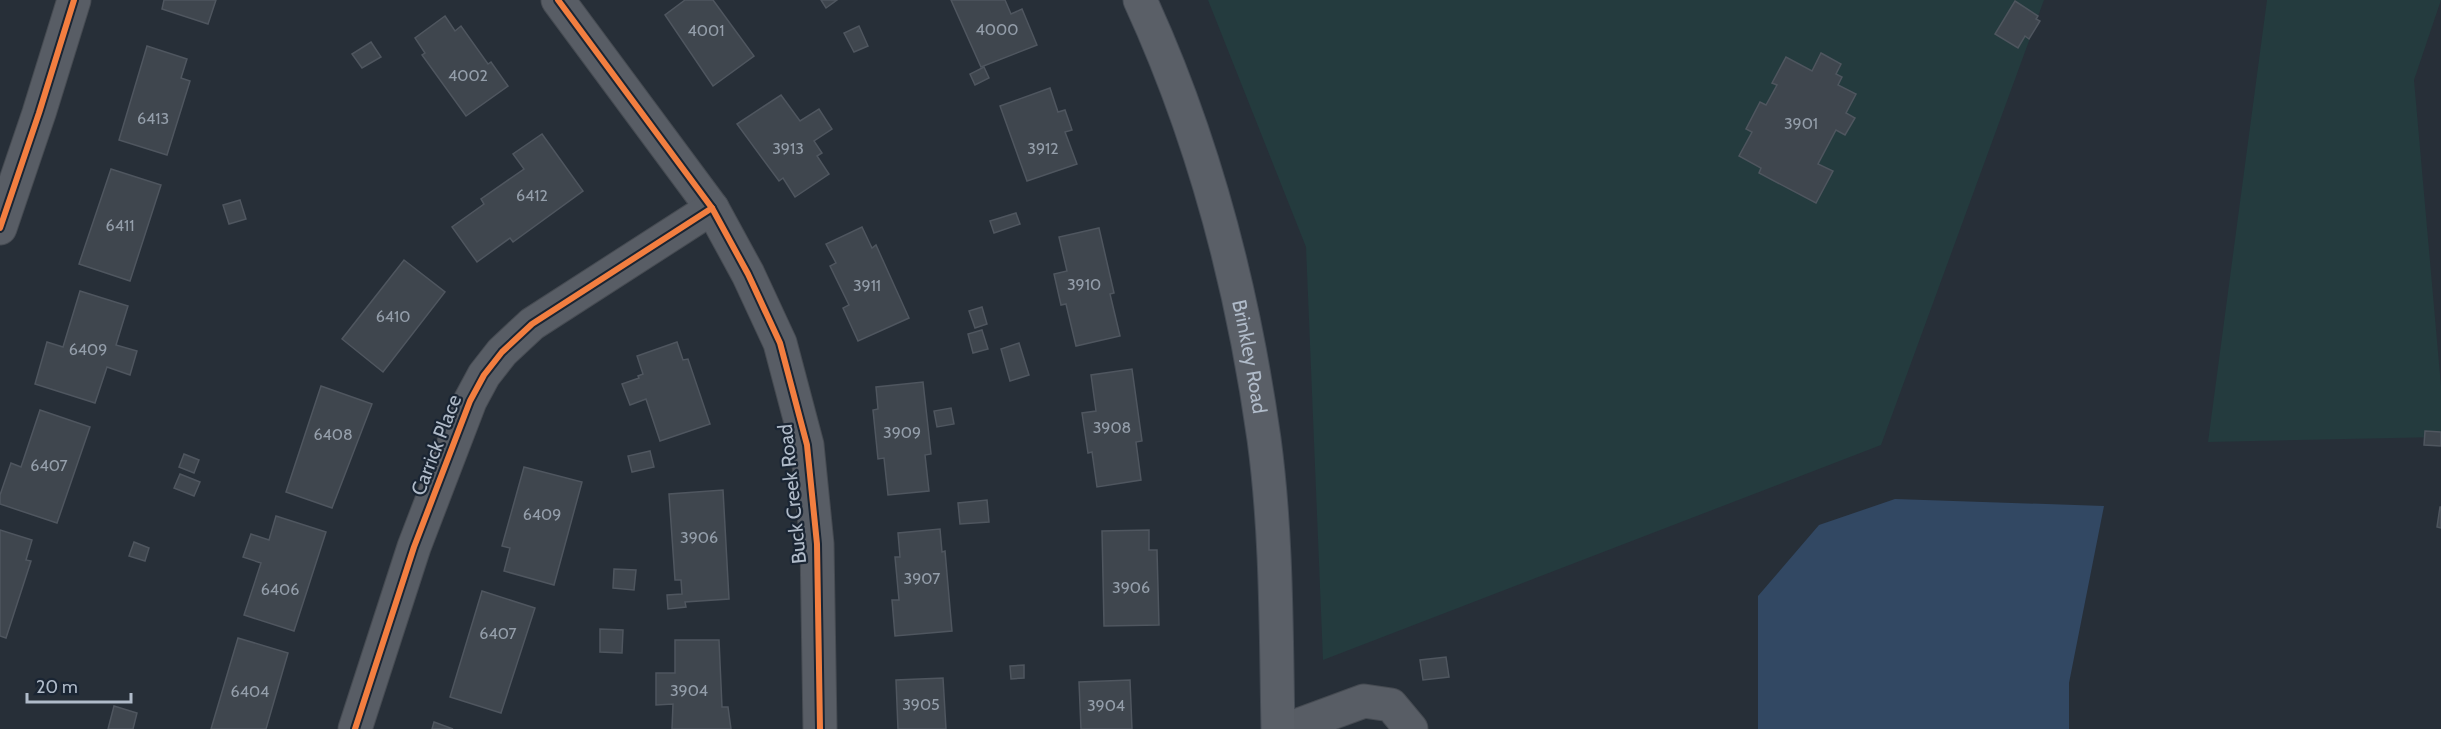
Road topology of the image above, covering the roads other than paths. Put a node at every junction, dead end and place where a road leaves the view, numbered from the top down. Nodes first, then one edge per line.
1 (74, 0) edge
2 (558, 0) edge
3 (1140, 0) edge
4 (712, 208) junction
5 (0, 228) edge
6 (355, 729) edge
7 (820, 729) edge
8 (1278, 729) edge
9 (1288, 729) edge
10 (1411, 729) edge

1 - 5 street
2 - 4 street, Buck Creek Road
3 - 8 main road, Brinkley Road
4 - 6 street, Carrick Place
4 - 7 street, Buck Creek Road
9 - 10 street

